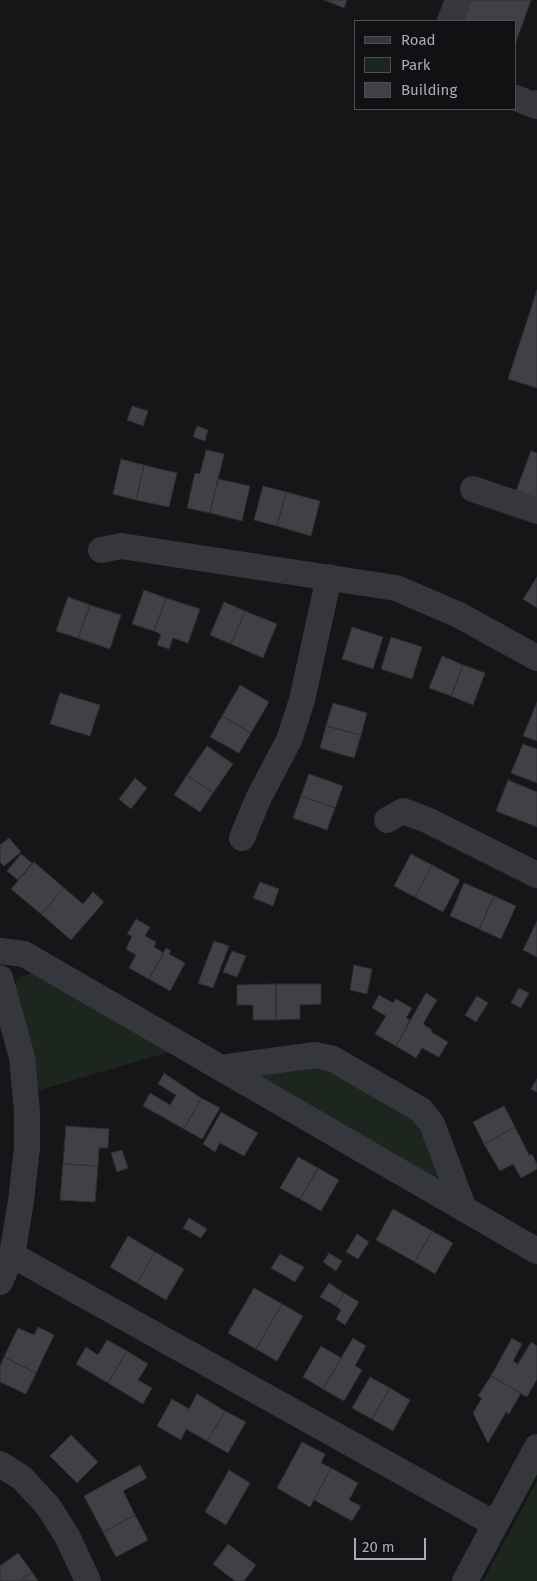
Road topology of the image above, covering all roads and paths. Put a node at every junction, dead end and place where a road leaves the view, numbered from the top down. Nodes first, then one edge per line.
1 (458, 0) edge
2 (450, 20) edge
3 (517, 98) edge
4 (537, 102) edge
5 (473, 489) dead end
6 (537, 511) edge
7 (101, 550) dead end
8 (329, 577) junction
9 (537, 658) edge
10 (388, 820) dead end
11 (242, 838) dead end
12 (537, 875) edge
13 (0, 951) edge
14 (0, 978) edge
15 (220, 1068) junction
16 (464, 1209) junction
17 (537, 1251) edge
18 (12, 1255) junction
19 (0, 1282) edge
20 (537, 1447) edge
21 (0, 1464) edge
22 (495, 1524) junction
23 (88, 1581) edge
24 (465, 1581) edge

1 - 2 street
3 - 4 street
5 - 6 street
7 - 8 street
8 - 9 street
8 - 11 street
10 - 12 street
13 - 15 street
14 - 18 street
15 - 16 street
15 - 16 street
16 - 17 street
18 - 19 street
18 - 22 street
20 - 22 street
21 - 23 street
22 - 24 street

